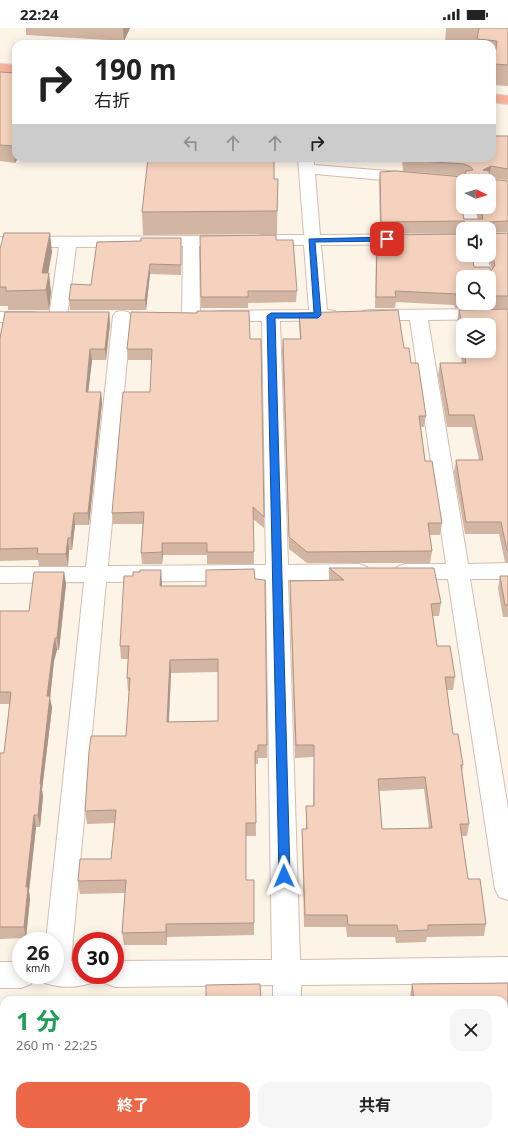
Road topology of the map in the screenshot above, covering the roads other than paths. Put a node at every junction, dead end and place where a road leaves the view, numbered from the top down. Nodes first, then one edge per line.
1 (0, 68) edge
2 (12, 69) edge
3 (496, 98) edge
4 (508, 100) edge
5 (306, 164) edge
6 (456, 182) edge
7 (456, 239) edge
8 (312, 240) junction
9 (191, 241) junction
10 (0, 242) edge
11 (68, 242) junction
12 (496, 311) edge
13 (318, 315) junction
14 (418, 315) junction
15 (123, 316) dead end
16 (271, 316) junction
17 (0, 317) edge
18 (508, 571) edge
19 (459, 572) junction
20 (277, 573) junction
21 (96, 574) junction
22 (0, 575) edge
23 (508, 889) edge
24 (508, 970) edge
25 (286, 972) junction
26 (64, 974) edge
27 (124, 974) edge
28 (0, 975) edge
29 (12, 975) edge
30 (287, 996) edge

1 - 2 highway
3 - 4 highway
5 - 6 street
5 - 8 street
7 - 8 street
8 - 9 street
8 - 13 street
9 - 11 street
9 - 16 street
10 - 11 street
11 - 17 street
12 - 14 street
13 - 14 street
13 - 16 street
14 - 19 street
15 - 21 street
16 - 20 street
18 - 19 street
19 - 20 street
19 - 23 street
20 - 21 street
20 - 25 street
21 - 22 street
21 - 26 street
24 - 25 street
25 - 27 street
25 - 30 street
28 - 29 street

